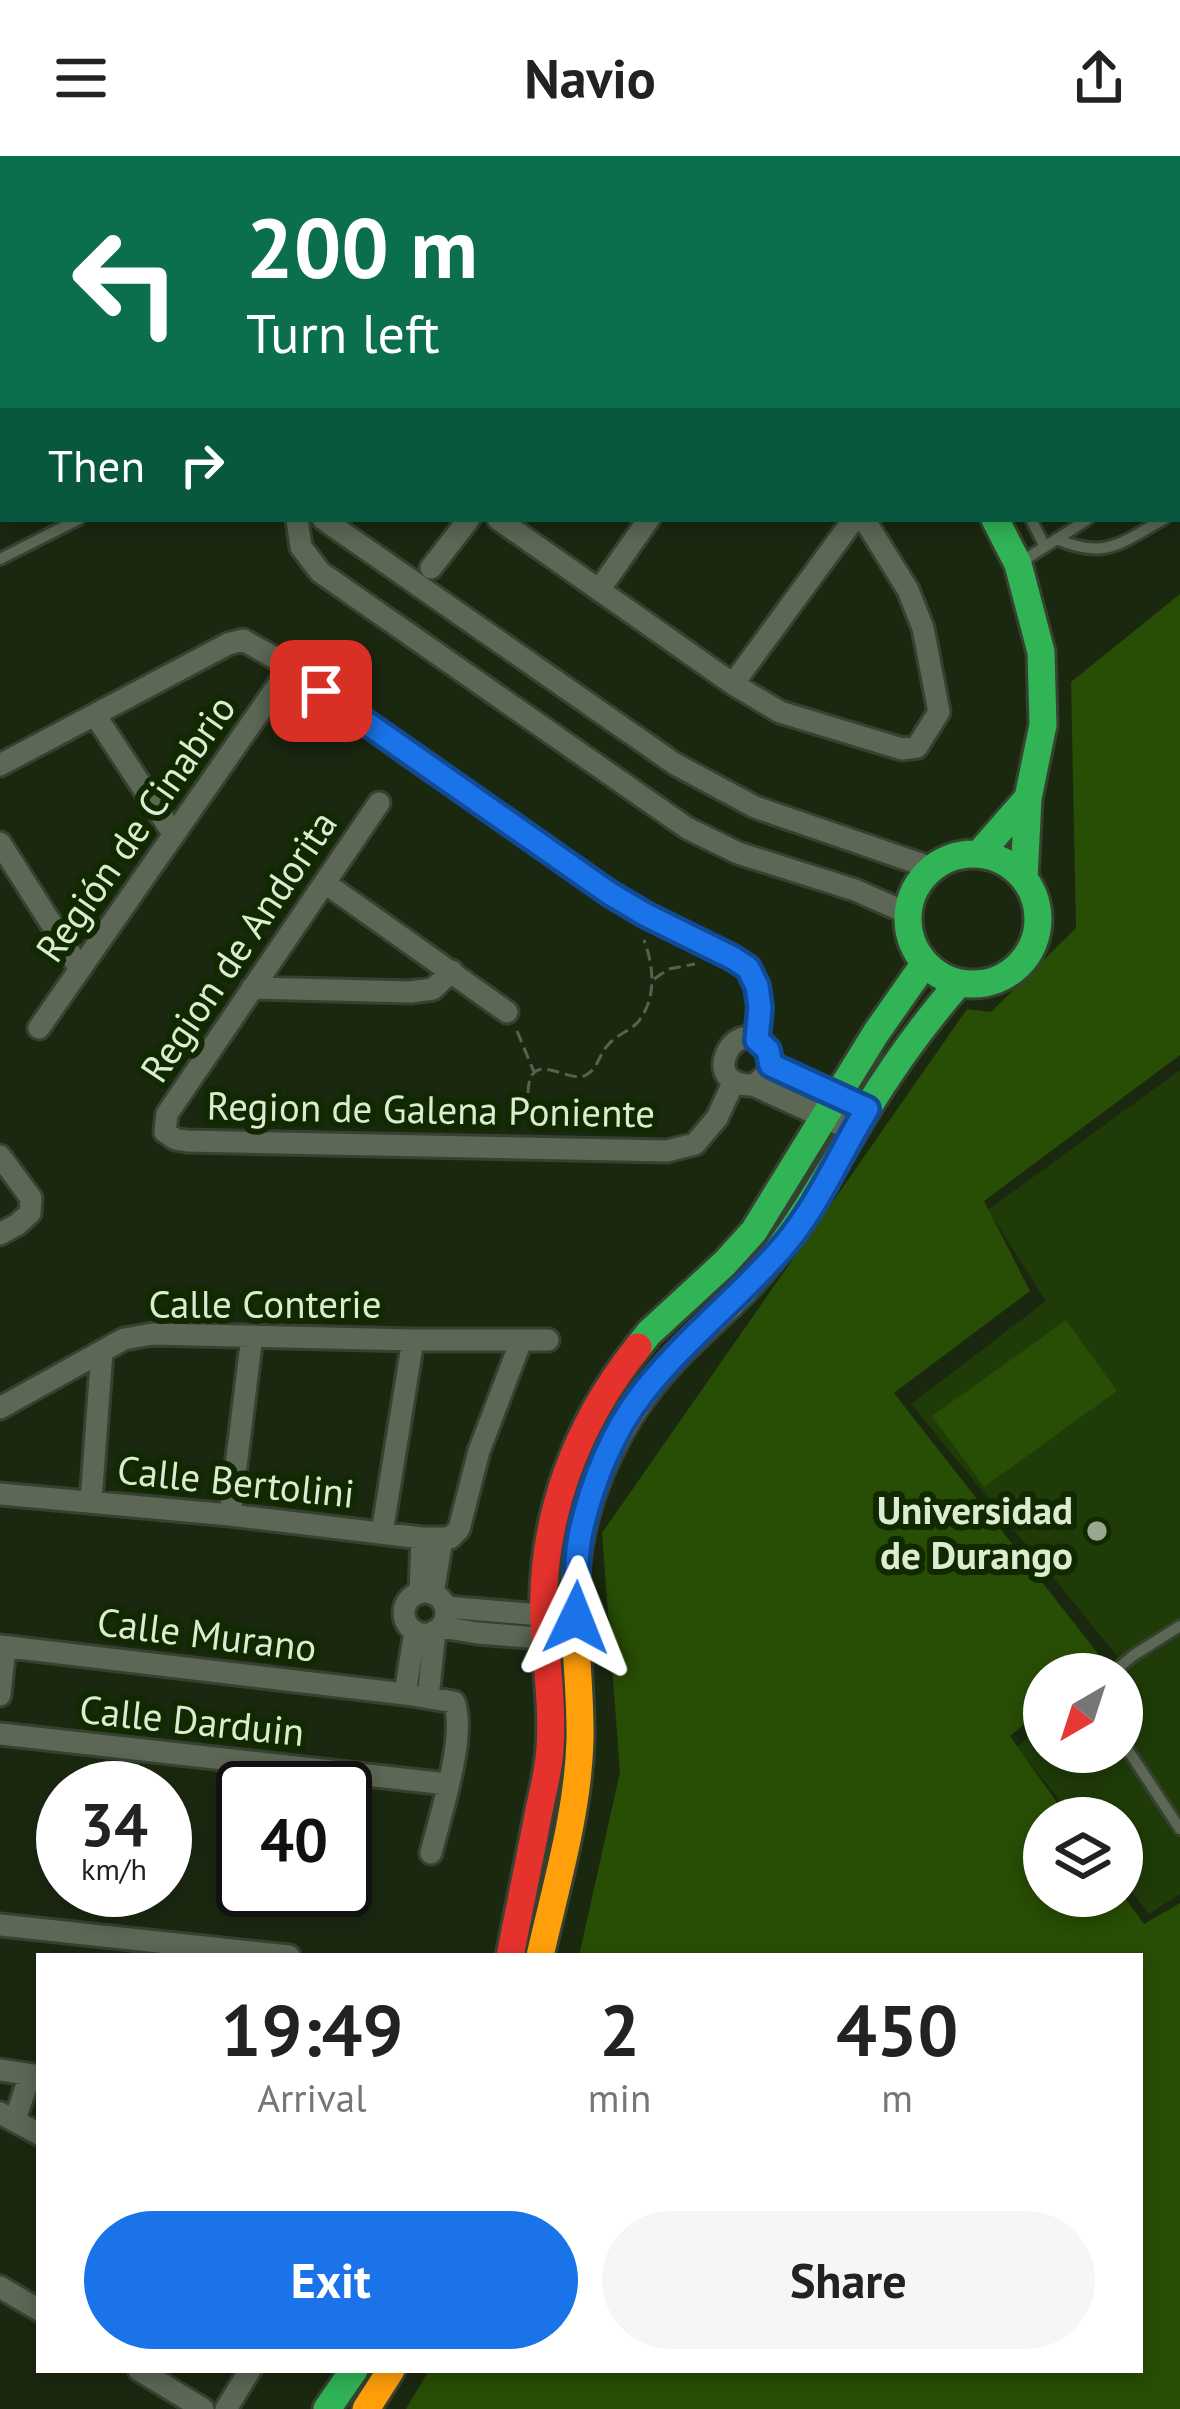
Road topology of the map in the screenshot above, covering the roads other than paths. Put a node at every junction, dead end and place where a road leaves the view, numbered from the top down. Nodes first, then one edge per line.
1 (73, 522) edge
2 (297, 522) edge
3 (327, 522) edge
4 (467, 522) edge
5 (502, 522) edge
6 (647, 522) edge
7 (852, 522) edge
8 (866, 522) edge
9 (996, 522) edge
10 (1034, 522) edge
11 (1083, 522) edge
12 (1158, 522) edge
13 (1051, 543) junction
14 (0, 559) edge
15 (1018, 564) junction
16 (431, 568) dead end
17 (599, 590) junction
18 (290, 668) junction
19 (733, 684) junction
20 (95, 715) junction
21 (0, 765) edge
22 (1028, 798) junction
23 (379, 803) dead end
24 (174, 835) junction
25 (0, 843) edge
26 (979, 854) junction
27 (932, 868) junction
28 (1024, 878) junction
29 (326, 883) junction
30 (907, 913) junction
31 (925, 963) junction
32 (80, 969) junction
33 (452, 971) junction
34 (959, 982) junction
35 (252, 988) junction
36 (507, 1012) road end
37 (39, 1028) dead end
38 (757, 1040) junction
39 (771, 1065) junction
40 (744, 1083) junction
41 (831, 1105) junction
42 (861, 1120) junction
43 (165, 1132) joint
44 (0, 1156) edge
45 (0, 1234) edge
46 (252, 1336) junction
47 (413, 1340) junction
48 (548, 1340) dead end
49 (521, 1341) junction
50 (102, 1351) junction
51 (0, 1408) edge
52 (0, 1493) edge
53 (92, 1501) junction
54 (230, 1515) junction
55 (382, 1533) junction
56 (441, 1535) junction
57 (432, 1614) junction
58 (1180, 1626) edge
59 (545, 1627) junction
60 (577, 1629) junction
61 (3, 1647) edge
62 (1137, 1653) edge
63 (0, 1695) edge
64 (416, 1695) junction
65 (0, 1734) edge
66 (1143, 1773) edge
67 (447, 1784) junction
68 (1180, 1829) edge
69 (431, 1853) dead end
70 (0, 1925) edge
71 (261, 1953) edge
72 (511, 1953) edge
73 (542, 1953) edge
74 (0, 2070) edge
75 (34, 2075) edge
76 (7, 2116) edge
77 (36, 2132) edge
78 (0, 2287) edge
79 (36, 2308) edge
80 (144, 2373) edge
81 (248, 2373) edge
82 (352, 2373) edge
83 (390, 2373) edge
84 (203, 2409) edge
85 (226, 2409) edge
86 (327, 2409) edge
87 (366, 2409) edge

1 - 14 lane
2 - 30 street
3 - 27 street
4 - 16 street
5 - 17 street
6 - 17 street
7 - 19 street
8 - 19 street
9 - 15 street
10 - 13 lane
11 - 13 lane
12 - 13 lane
13 - 15 lane
15 - 22 street
17 - 19 street
18 - 20 street
18 - 24 street, Región de Cinabrio
18 - 38 street
20 - 21 street
20 - 24 street
22 - 26 street
22 - 28 street
23 - 29 street, Region de Andorita
24 - 32 street, Región de Cinabrio
25 - 32 street
26 - 27 street
26 - 28 street
27 - 30 street
28 - 34 street
29 - 33 street
29 - 35 street, Region de Andorita
30 - 31 street
31 - 34 street
31 - 41 street
32 - 37 street, Región de Cinabrio
33 - 35 street
33 - 36 street
34 - 42 street
35 - 43 street, Region de Andorita
38 - 39 street
38 - 40 street
39 - 40 street
39 - 41 street
40 - 41 street
40 - 43 street, Region de Galena Poniente
41 - 42 street
41 - 59 street
42 - 60 street
44 - 45 street
46 - 47 street, Calle Conterie
46 - 50 street, Calle Conterie
46 - 54 street
47 - 49 street, Calle Conterie
47 - 55 street
48 - 49 street, Calle Conterie
49 - 56 street
50 - 51 street, Calle Conterie
50 - 53 street
52 - 53 street, Calle Bertolini
53 - 54 street, Calle Bertolini
54 - 55 street, Calle Bertolini
55 - 56 street, Calle Bertolini
56 - 57 street
57 - 59 street
57 - 64 street
58 - 62 lane
59 - 60 street
59 - 72 street
60 - 73 street
61 - 63 street
61 - 64 street, Calle Murano
64 - 67 street, Calle Murano
65 - 67 street, Calle Darduin
66 - 68 lane
67 - 69 street
70 - 71 street
74 - 75 street
75 - 76 street
76 - 77 street
78 - 79 street
80 - 84 street
81 - 85 street
82 - 86 street
83 - 87 street

